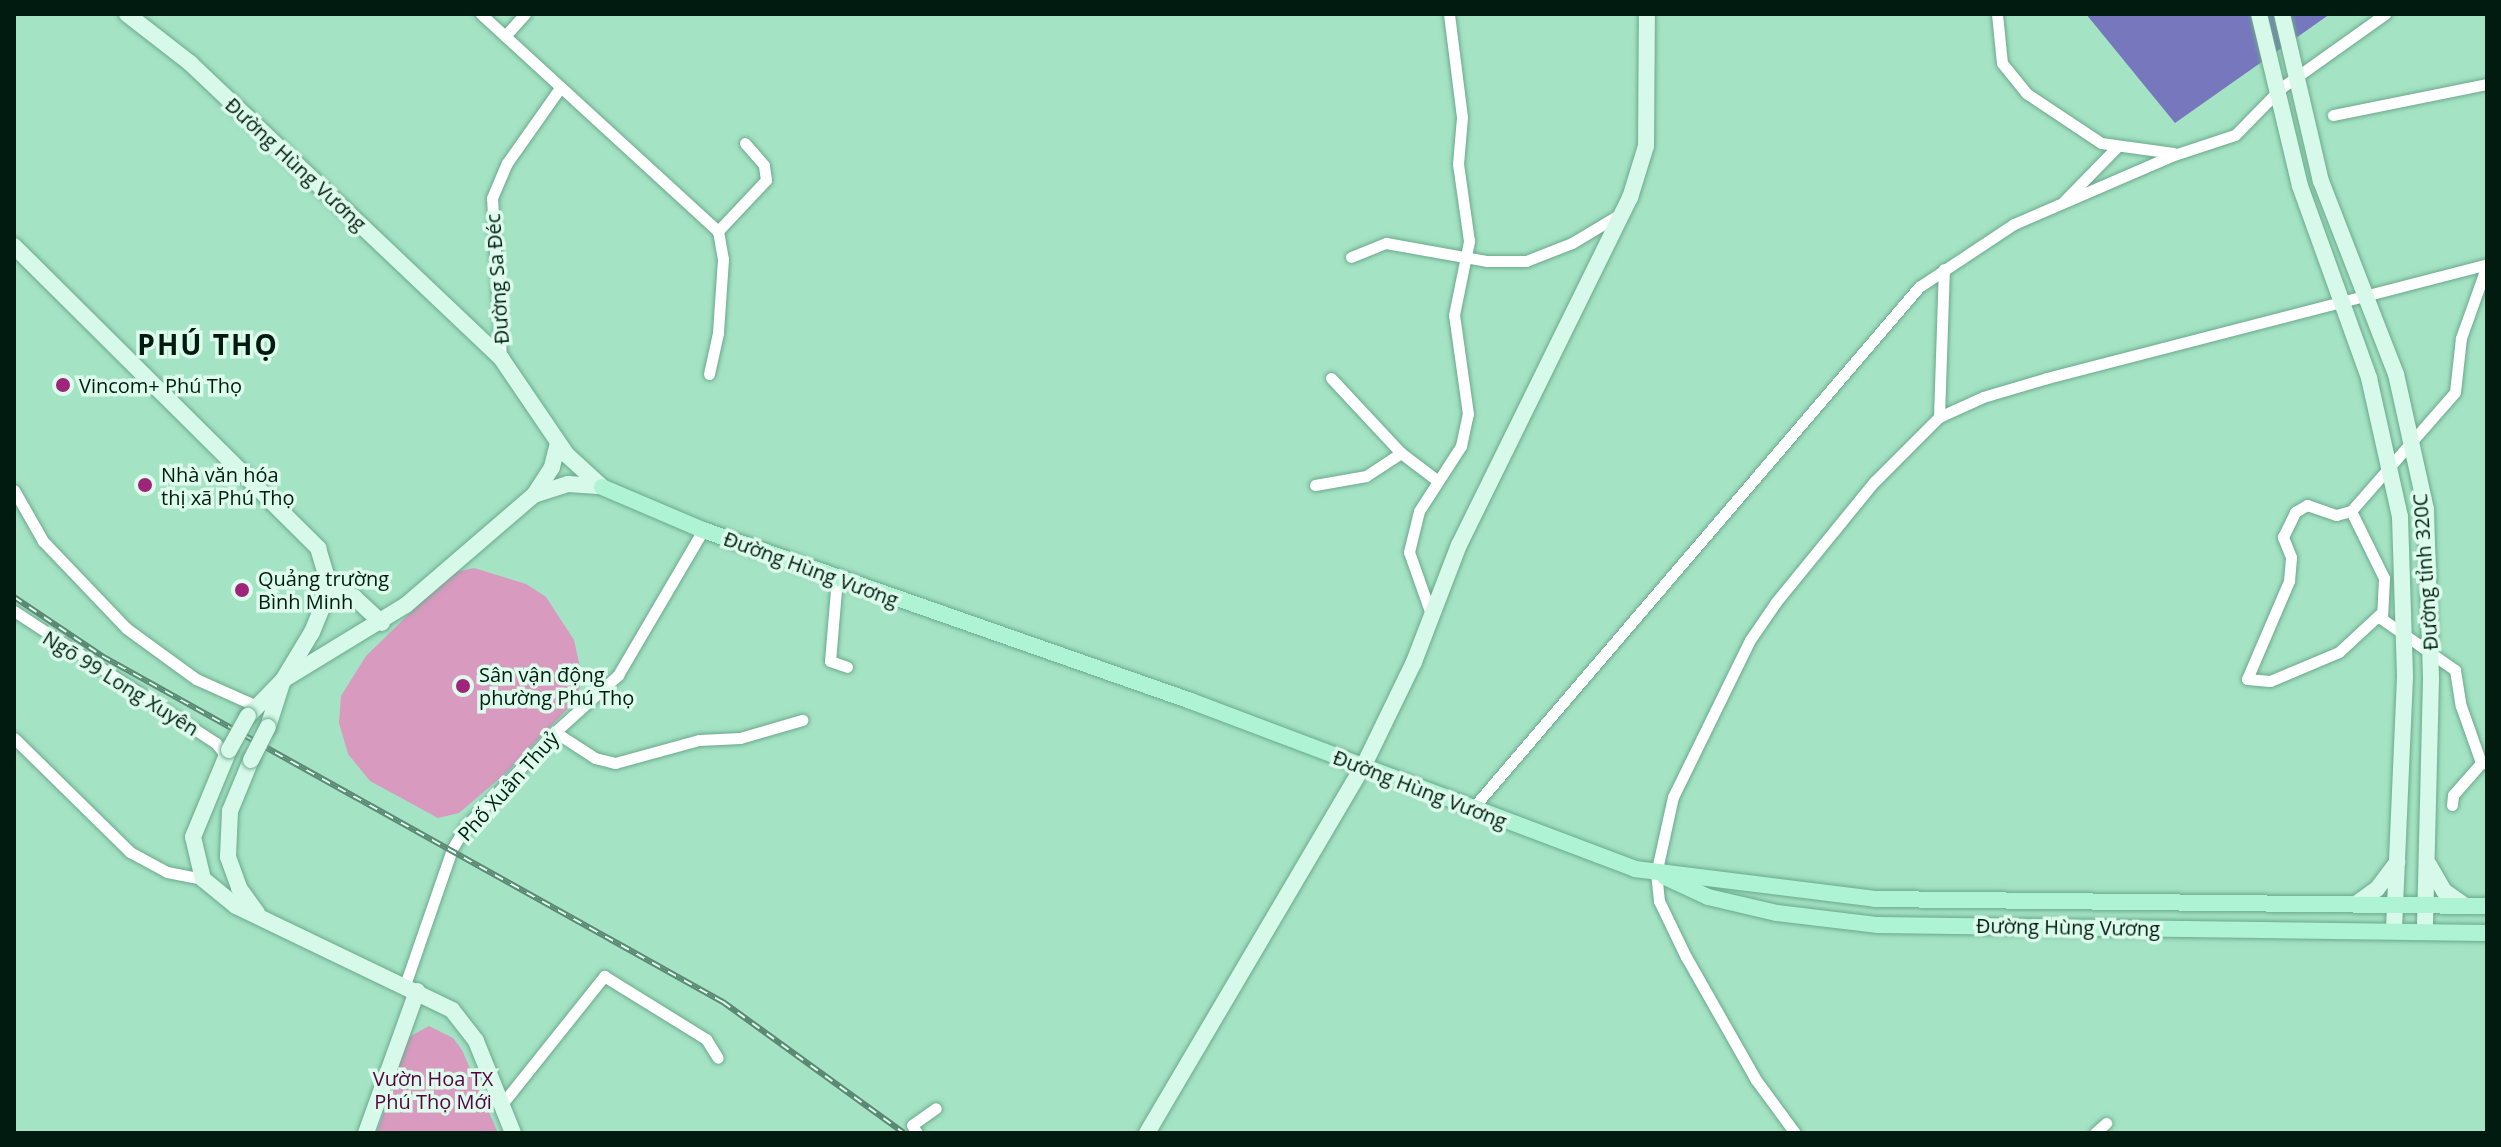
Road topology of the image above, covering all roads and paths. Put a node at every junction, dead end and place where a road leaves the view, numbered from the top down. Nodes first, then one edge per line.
1 (127, 14) edge
2 (481, 14) edge
3 (525, 14) edge
4 (1449, 14) edge
5 (1647, 14) edge
6 (1997, 14) edge
7 (2259, 14) edge
8 (2282, 14) edge
9 (2385, 14) edge
10 (505, 36) junction
11 (2295, 78) junction
12 (2487, 84) edge
13 (560, 88) junction
14 (2276, 94) junction
15 (2333, 115) dead end
16 (745, 143) dead end
17 (2116, 148) junction
18 (2177, 153) junction
19 (2061, 205) junction
20 (1623, 212) junction
21 (718, 231) junction
22 (14, 246) edge
23 (1351, 257) dead end
24 (1467, 258) junction
25 (2487, 264) edge
26 (1944, 269) junction
27 (2363, 295) junction
28 (2340, 303) junction
29 (501, 358) junction
30 (709, 374) dead end
31 (1331, 378) dead end
32 (1939, 417) junction
33 (2410, 440) junction
34 (558, 443) junction
35 (1401, 453) junction
36 (2389, 464) junction
37 (1438, 481) junction
38 (1315, 485) dead end
39 (602, 487) junction
40 (14, 490) edge
41 (534, 495) junction
42 (2351, 511) junction
43 (703, 530) junction
44 (837, 578) junction
45 (330, 588) junction
46 (14, 611) edge
47 (2380, 614) junction
48 (1432, 617) junction
49 (382, 623) junction
50 (2404, 634) junction
51 (2430, 653) junction
52 (847, 667) dead end
53 (283, 680) junction
54 (251, 710) junction
55 (802, 720) dead end
56 (555, 732) junction
57 (14, 738) edge
58 (228, 753) junction
59 (2484, 763) edge
60 (1363, 767) junction
61 (2452, 805) dead end
62 (1472, 809) junction
63 (2398, 861) junction
64 (2428, 862) junction
65 (1656, 874) junction
66 (203, 879) junction
67 (2356, 904) junction
68 (2396, 904) junction
69 (2426, 904) junction
70 (2464, 905) junction
71 (2487, 906) edge
72 (258, 914) junction
73 (2394, 931) junction
74 (2425, 931) junction
75 (2487, 933) edge
76 (411, 988) junction
77 (718, 1058) dead end
78 (502, 1104) junction
79 (936, 1108) dead end
80 (2106, 1123) dead end
81 (366, 1133) edge
82 (513, 1133) edge
83 (917, 1133) edge
84 (1147, 1133) edge
85 (1795, 1133) edge
86 (2095, 1133) edge

1 - 29 main road, Đường Hùng Vương
2 - 10 street
3 - 10 street
4 - 24 street
5 - 20 main road
6 - 17 street
7 - 14 main road
8 - 11 main road
9 - 11 street
10 - 13 street
11 - 14 street
11 - 27 main road, Đường tỉnh 320C
12 - 15 street
13 - 21 street
13 - 29 street, Đường Sa Đéc
14 - 18 street
14 - 28 main road, Đường tỉnh 320C
16 - 21 street
17 - 18 street
17 - 19 street
18 - 19 street
19 - 26 street
20 - 24 street
20 - 48 main road
21 - 30 street
22 - 45 main road
23 - 24 street
24 - 37 street
25 - 27 street
25 - 33 street
26 - 32 street
26 - 62 street
27 - 28 street
27 - 33 main road, Đường tỉnh 320C
28 - 32 street
28 - 36 main road, Đường tỉnh 320C
29 - 34 main road, Đường Hùng Vương
31 - 35 street
32 - 65 street
33 - 36 street
33 - 51 main road, Đường tỉnh 320C
34 - 39 main road, Đường Hùng Vương
34 - 41 main road
35 - 37 street
35 - 38 street
36 - 42 street
36 - 50 main road, Đường tỉnh 320C
37 - 48 street
39 - 41 main road
39 - 43 main road, Đường Hùng Vương
40 - 54 street
41 - 49 main road
42 - 47 street
42 - 47 street
43 - 44 main road, Đường Hùng Vương
43 - 56 street, Phố Xuân Thuỷ
44 - 52 street
44 - 60 main road, Đường Hùng Vương
45 - 49 main road
45 - 53 main road
46 - 58 street, Ngõ 99 Long Xuyên
47 - 50 street
48 - 60 main road
49 - 53 main road
50 - 51 street
50 - 63 main road, Đường tỉnh 320C
51 - 59 street
51 - 64 main road, Đường tỉnh 320C
53 - 54 main road
53 - 72 main road, bridge
54 - 58 main road, bridge
55 - 56 street
56 - 76 street, Phố Xuân Thuỷ
57 - 66 street
58 - 66 main road
59 - 61 street
60 - 62 main road, Đường Hùng Vương
60 - 84 main road
62 - 65 main road, Đường Hùng Vương
63 - 67 main road
63 - 68 main road, Đường tỉnh 320C
64 - 69 main road, Đường tỉnh 320C
64 - 70 main road
65 - 67 main road, Đường Hùng Vương
65 - 73 main road, Đường Hùng Vương
65 - 85 street
66 - 72 main road
67 - 68 main road, Đường Hùng Vương
68 - 69 main road, Đường Hùng Vương
68 - 73 main road, Đường tỉnh 320C
69 - 70 main road, Đường Hùng Vương
69 - 74 main road, Đường tỉnh 320C
70 - 71 main road, Đường Hùng Vương
72 - 76 main road
73 - 74 main road, Đường Hùng Vương
74 - 75 main road, Đường Hùng Vương
76 - 78 main road
76 - 81 main road
77 - 78 street
78 - 82 main road
79 - 83 street
80 - 86 street

